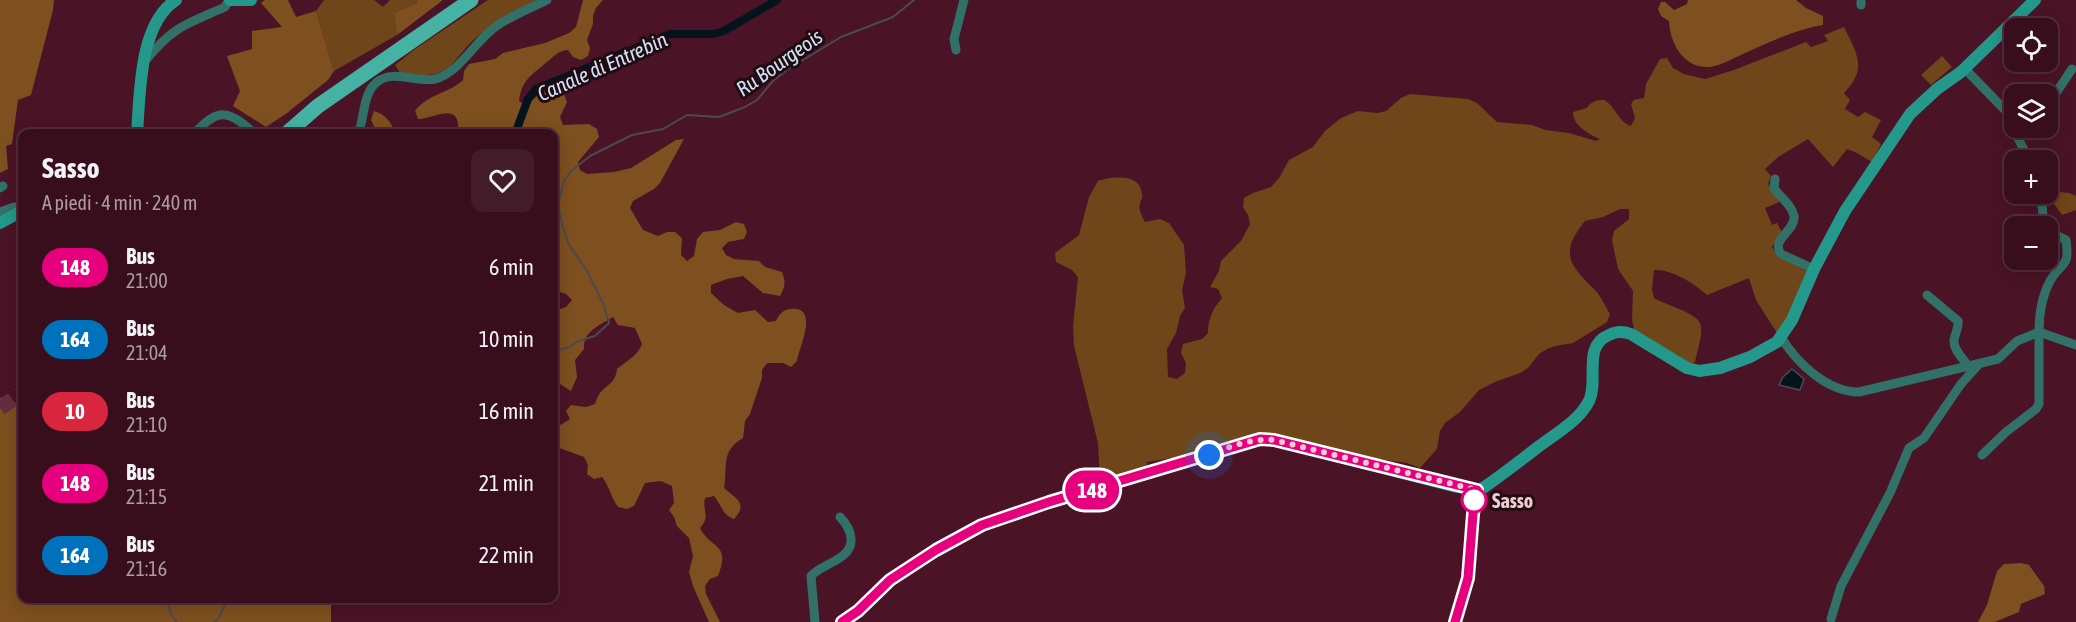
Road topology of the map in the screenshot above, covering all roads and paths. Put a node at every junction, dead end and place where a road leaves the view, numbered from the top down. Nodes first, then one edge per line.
1 (176, 0) edge
2 (229, 0) edge
3 (251, 0) edge
4 (471, 0) edge
5 (547, 0) edge
6 (964, 0) edge
7 (2035, 0) edge
8 (956, 50) dead end
9 (396, 52) junction
10 (144, 62) junction
11 (1964, 68) junction
12 (2072, 69) dead end
13 (2058, 90) edge
14 (2004, 106) edge
15 (137, 129) edge
16 (199, 129) edge
17 (249, 129) edge
18 (278, 129) edge
19 (292, 129) edge
20 (359, 129) edge
21 (1775, 179) dead end
22 (18, 207) edge
23 (0, 212) edge
24 (18, 213) edge
25 (0, 223) edge
26 (2071, 241) edge
27 (1814, 269) junction
28 (1927, 295) dead end
29 (2039, 332) junction
30 (1781, 337) junction
31 (2076, 345) edge
32 (1979, 364) junction
33 (1968, 366) junction
34 (1982, 455) dead end
35 (1477, 490) junction
36 (840, 517) dead end
37 (1831, 619) dead end
38 (815, 622) edge
39 (842, 622) edge
40 (1455, 622) edge

1 - 10 main road
2 - 3 main road
2 - 10 street
4 - 9 main road
5 - 20 street
6 - 8 street
7 - 11 main road
9 - 18 main road
9 - 19 main road
10 - 15 main road
11 - 14 street
11 - 27 main road
12 - 13 street
16 - 17 street
21 - 27 street
22 - 23 street
24 - 25 main road
26 - 29 street
27 - 30 main road
28 - 33 street
29 - 31 street
29 - 32 street
29 - 34 street
30 - 33 street
30 - 35 main road
32 - 33 street
32 - 37 street
35 - 39 main road
35 - 40 street
36 - 38 street

